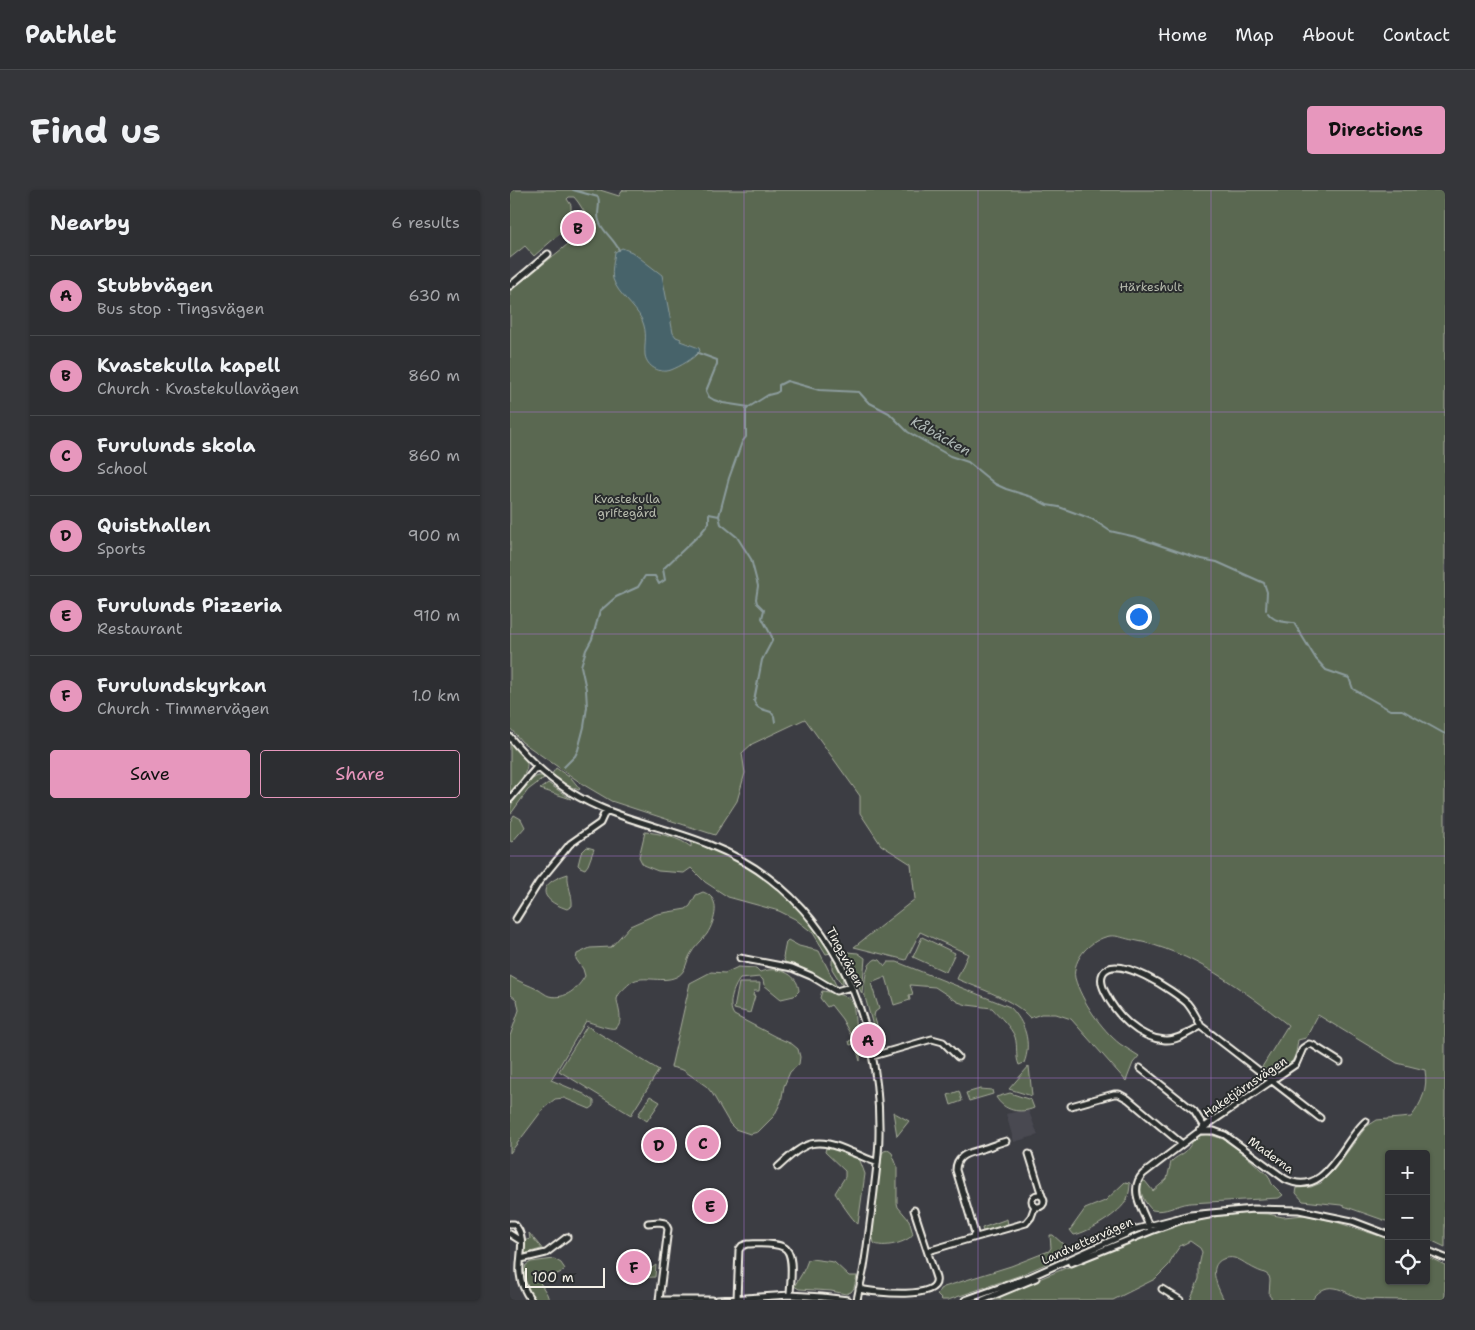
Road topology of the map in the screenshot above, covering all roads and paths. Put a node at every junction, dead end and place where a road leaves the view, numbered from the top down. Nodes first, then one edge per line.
1 (548, 254) dead end
2 (510, 286) edge
3 (510, 737) edge
4 (537, 767) junction
5 (510, 799) edge
6 (606, 810) junction
7 (516, 919) dead end
8 (740, 958) dead end
9 (851, 988) junction
10 (1201, 1026) junction
11 (873, 1056) junction
12 (958, 1057) dead end
13 (1340, 1062) dead end
14 (1140, 1068) dead end
15 (1272, 1080) junction
16 (1071, 1106) dead end
17 (1320, 1118) dead end
18 (1366, 1121) dead end
19 (1204, 1127) junction
20 (1199, 1131) junction
21 (1006, 1141) dead end
22 (1182, 1144) junction
23 (1029, 1154) dead end
24 (877, 1162) junction
25 (778, 1167) dead end
26 (1042, 1196) junction
27 (1035, 1206) junction
28 (914, 1210) dead end
29 (1222, 1212) junction
30 (648, 1223) dead end
31 (510, 1224) edge
32 (1149, 1225) junction
33 (1151, 1231) junction
34 (1385, 1233) edge
35 (510, 1234) edge
36 (974, 1236) junction
37 (567, 1238) dead end
38 (521, 1241) junction
39 (928, 1251) junction
40 (1430, 1252) edge
41 (1445, 1258) edge
42 (520, 1259) junction
43 (859, 1289) junction
44 (1162, 1289) dead end
45 (790, 1296) junction
46 (737, 1299) edge
47 (531, 1300) edge
48 (661, 1300) edge
49 (712, 1300) edge
50 (717, 1300) edge
51 (848, 1300) edge
52 (856, 1300) edge
53 (965, 1300) edge
54 (983, 1300) edge
55 (1180, 1300) edge

1 - 2 street
3 - 4 street, Tingsvägen
4 - 5 street
4 - 6 street, Tingsvägen
6 - 7 street
6 - 9 street, Tingsvägen
8 - 9 street
9 - 11 street, Tingsvägen
10 - 10 street
10 - 15 street
11 - 12 street
11 - 24 street, Tingsvägen
13 - 15 street, Haketjärnsvägen
14 - 19 street, Haketjärnsvägen
15 - 17 street
15 - 19 street, Haketjärnsvägen
16 - 22 street
18 - 20 street, Maderna
19 - 20 street, Haketjärnsvägen
20 - 22 street, Haketjärnsvägen
21 - 36 street
22 - 32 street, Haketjärnsvägen
23 - 26 street
24 - 25 street
24 - 43 street, Tingsvägen
26 - 27 street
26 - 27 street
27 - 36 street
28 - 39 street
29 - 32 street, Landvettervägen
29 - 33 street, Landvettervägen
29 - 34 street, Landvettervägen
30 - 48 street
31 - 38 street
32 - 33 street, Haketjärnsvägen
32 - 53 street, Landvettervägen
33 - 54 street, Landvettervägen
35 - 38 street
36 - 39 street
37 - 42 street
38 - 42 street
39 - 43 street
40 - 41 street
42 - 47 street
43 - 52 street, Tingsvägen
44 - 55 street
45 - 46 street
45 - 46 street
45 - 51 street
46 - 50 street
48 - 49 street

